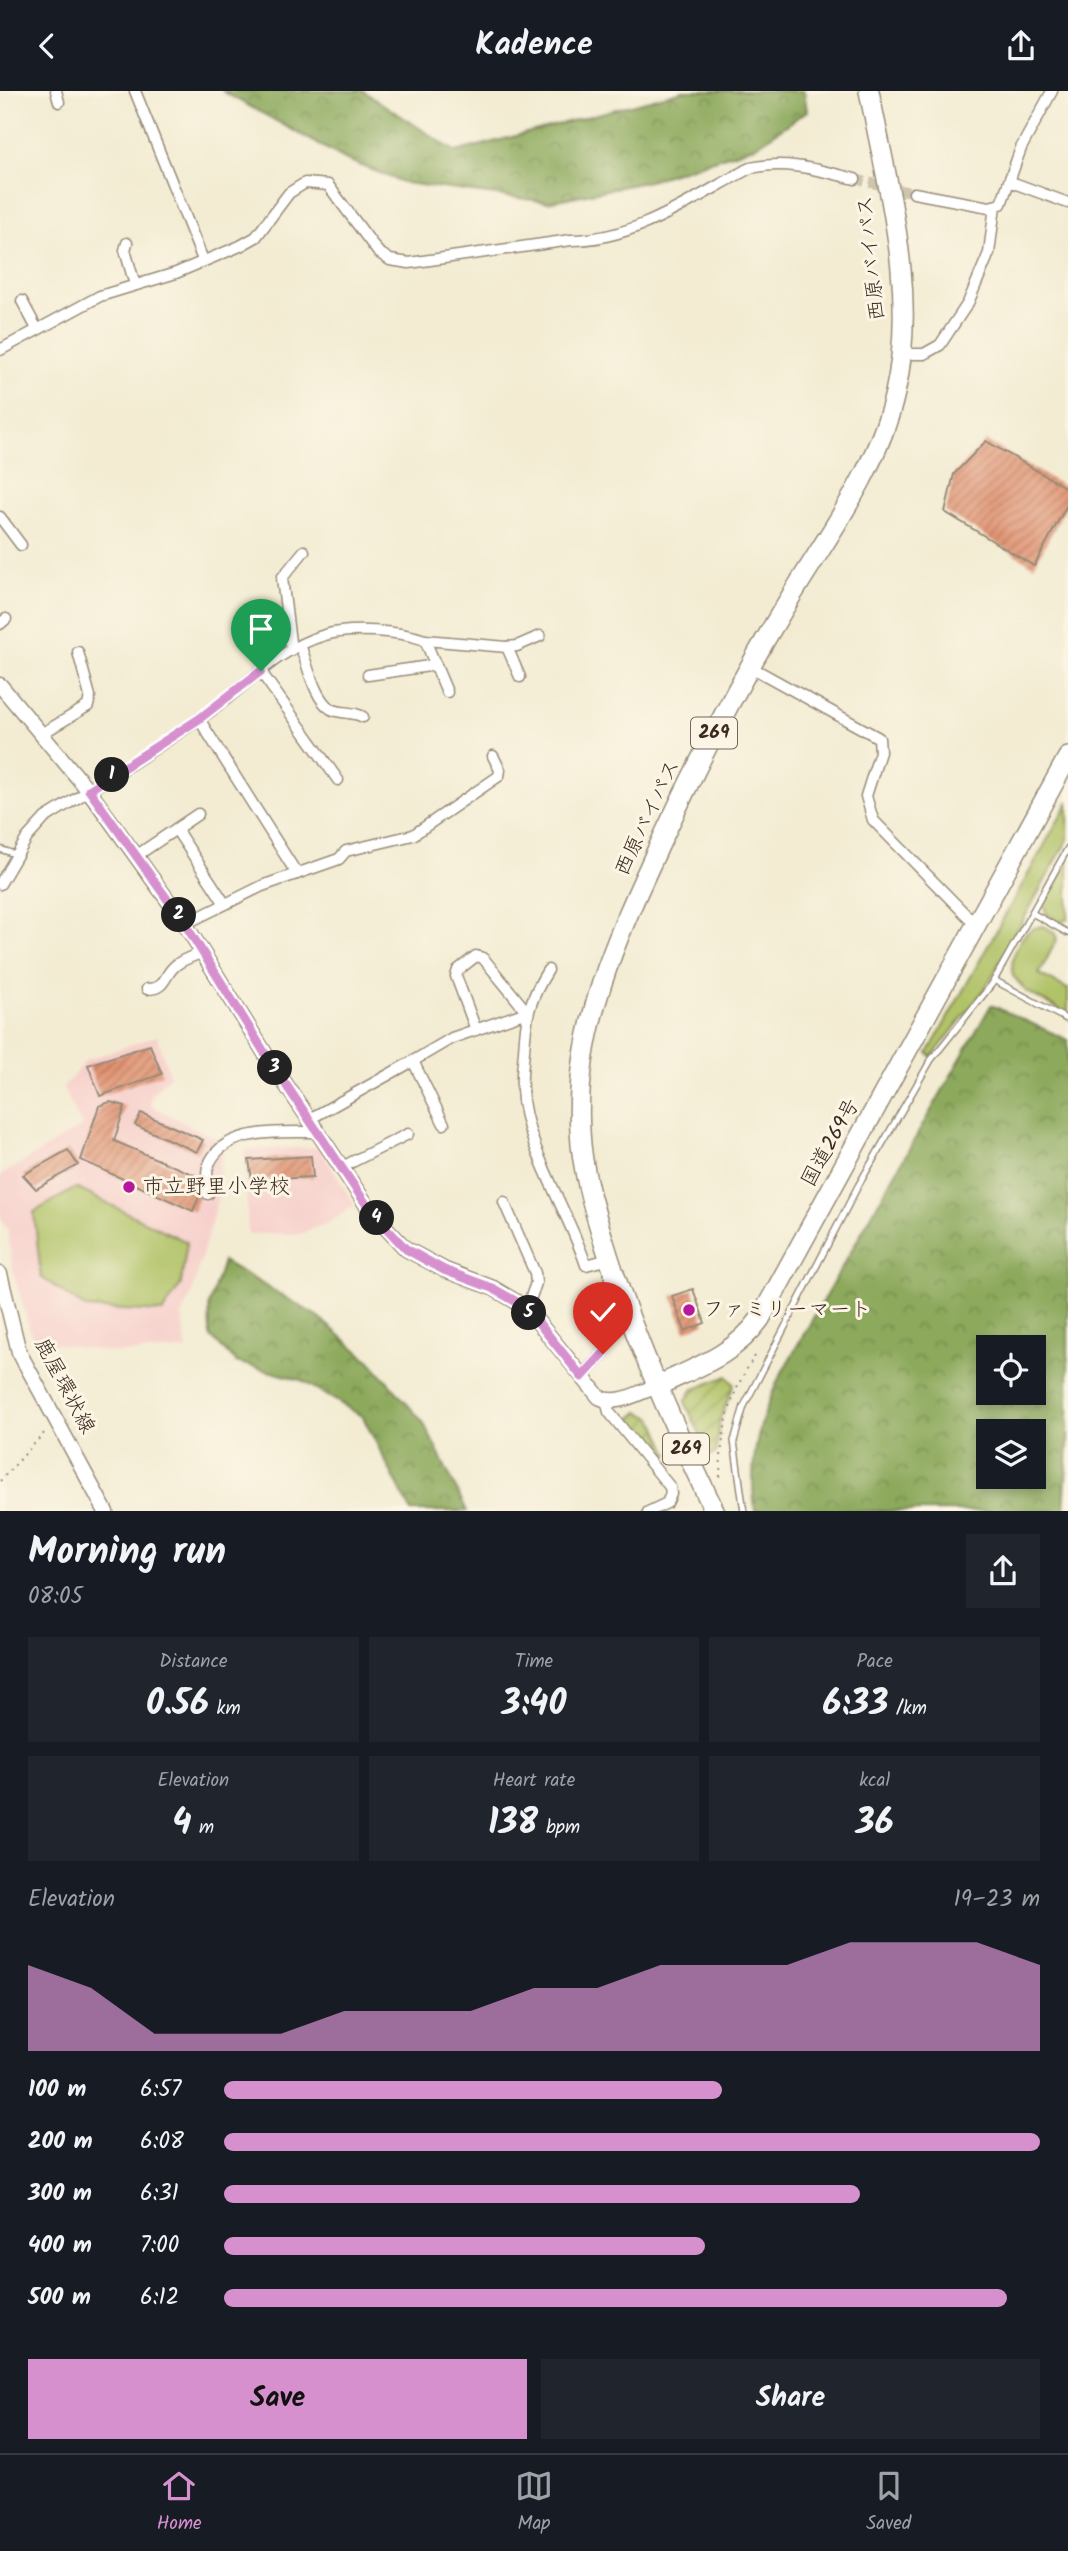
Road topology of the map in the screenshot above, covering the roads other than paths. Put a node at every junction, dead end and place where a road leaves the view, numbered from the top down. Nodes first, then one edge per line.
1 (135, 91) edge
2 (869, 91) edge
3 (1052, 91) edge
4 (855, 179) tunnel mouth
5 (1011, 182) junction
6 (914, 193) tunnel mouth
7 (1068, 203) edge
8 (995, 207) junction
9 (127, 243) dead end
10 (203, 260) junction
11 (135, 285) junction
12 (22, 301) dead end
13 (37, 330) junction
14 (0, 350) edge
15 (902, 354) junction
16 (0, 517) edge
17 (21, 545) dead end
18 (304, 551) dead end
19 (540, 636) dead end
20 (425, 640) junction
21 (295, 647) junction
22 (507, 647) junction
23 (78, 652) dead end
24 (436, 666) junction
25 (749, 666) junction
26 (261, 671) junction
27 (368, 675) dead end
28 (520, 677) dead end
29 (0, 685) edge
30 (447, 692) dead end
31 (363, 717) dead end
32 (199, 719) junction
33 (43, 733) junction
34 (493, 756) dead end
35 (1068, 757) edge
36 (338, 781) dead end
37 (89, 790) junction
38 (198, 814) dead end
39 (176, 829) junction
40 (1068, 848) edge
41 (0, 849) edge
42 (17, 855) junction
43 (136, 856) junction
44 (297, 874) junction
45 (0, 884) edge
46 (225, 904) junction
47 (1032, 913) junction
48 (185, 924) junction
49 (976, 925) junction
50 (1068, 933) edge
51 (203, 952) junction
52 (548, 970) dead end
53 (994, 980) junction
54 (147, 989) dead end
55 (527, 1012) junction
56 (1068, 1020) edge
57 (476, 1030) junction
58 (413, 1061) junction
59 (444, 1123) dead end
60 (312, 1126) junction
61 (408, 1134) dead end
62 (340, 1168) junction
63 (208, 1194) dead end
64 (504, 1202) dead end
65 (609, 1259) junction
66 (0, 1274) edge
67 (526, 1311) junction
68 (603, 1354) dead end
69 (582, 1377) junction
70 (657, 1386) junction
71 (606, 1400) junction
72 (106, 1511) edge
73 (648, 1511) edge
74 (715, 1511) edge
75 (744, 1511) edge

1 - 10 street
2 - 15 highway, 西原バイパス / 269
3 - 5 street
4 - 10 street
5 - 7 street
5 - 8 street
6 - 8 street
8 - 15 street
9 - 11 street
10 - 11 street
11 - 13 street
12 - 13 street
13 - 14 street
15 - 25 highway, 西原バイパス / 269
16 - 17 street
18 - 21 street
19 - 22 street
20 - 21 street
20 - 22 street
20 - 24 street
21 - 26 street
21 - 31 street
22 - 28 street
23 - 33 street
24 - 27 street
24 - 30 street
25 - 49 street
25 - 65 highway, 西原バイパス / 269
26 - 32 street
26 - 36 street
29 - 33 street
32 - 37 street
32 - 44 street
33 - 37 street
34 - 44 street
35 - 49 highway, 国道269号
37 - 42 street
37 - 43 street
38 - 39 street
39 - 43 street
39 - 46 street
40 - 47 lane
41 - 42 lane
42 - 45 street
43 - 48 street
44 - 46 street
46 - 48 street
47 - 50 lane
47 - 53 lane
48 - 51 street
49 - 70 highway, 国道269号
51 - 54 street
51 - 60 street
52 - 55 street
53 - 56 lane
53 - 75 lane
55 - 57 street
55 - 57 street
55 - 65 street
57 - 58 street
58 - 59 street
58 - 60 street
60 - 62 street
60 - 63 street
61 - 62 street
62 - 67 street
64 - 67 street
65 - 70 highway, 西原バイパス / 269
66 - 72 street, 鹿屋環状線
67 - 69 street
68 - 69 street
69 - 71 street
70 - 71 street
70 - 74 highway, 269
71 - 73 street

